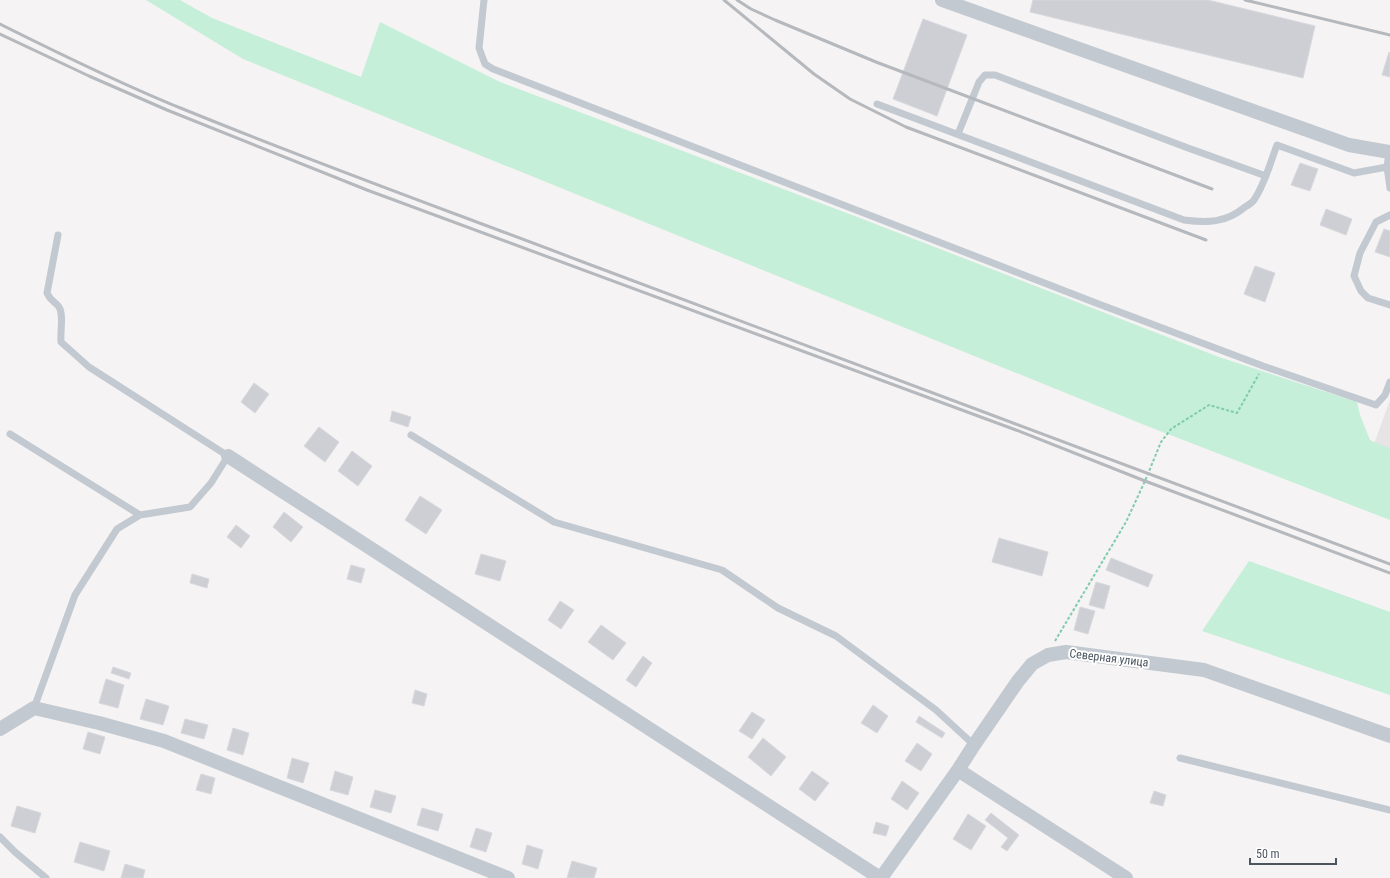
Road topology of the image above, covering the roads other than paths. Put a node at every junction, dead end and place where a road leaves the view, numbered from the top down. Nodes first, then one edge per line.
1 (484, 0) edge
2 (942, 0) edge
3 (876, 104) dead end
4 (958, 134) junction
5 (1389, 152) edge
6 (1387, 167) junction
7 (1266, 176) junction
8 (1390, 188) edge
9 (1390, 215) edge
10 (58, 236) dead end
11 (1390, 305) edge
12 (1390, 382) edge
13 (10, 434) dead end
14 (411, 434) dead end
15 (228, 456) junction
16 (140, 515) junction
17 (34, 708) junction
18 (0, 729) edge
19 (1390, 736) edge
20 (974, 745) junction
21 (1180, 758) dead end
22 (958, 770) junction
23 (1390, 810) edge
24 (0, 837) edge
25 (46, 878) edge
26 (508, 878) edge
27 (880, 878) edge
28 (1126, 878) edge

1 - 12 lane
2 - 5 street
3 - 4 lane
4 - 7 lane
4 - 7 lane
5 - 6 lane
6 - 7 lane
6 - 8 lane
9 - 11 lane
10 - 15 lane
13 - 16 lane
14 - 20 lane
15 - 16 lane
15 - 27 street
16 - 17 lane
17 - 18 street
17 - 26 street
19 - 20 street, Северная улица
20 - 22 street, Северная улица
21 - 23 lane
22 - 27 street, Северная улица
22 - 28 street
24 - 25 lane

